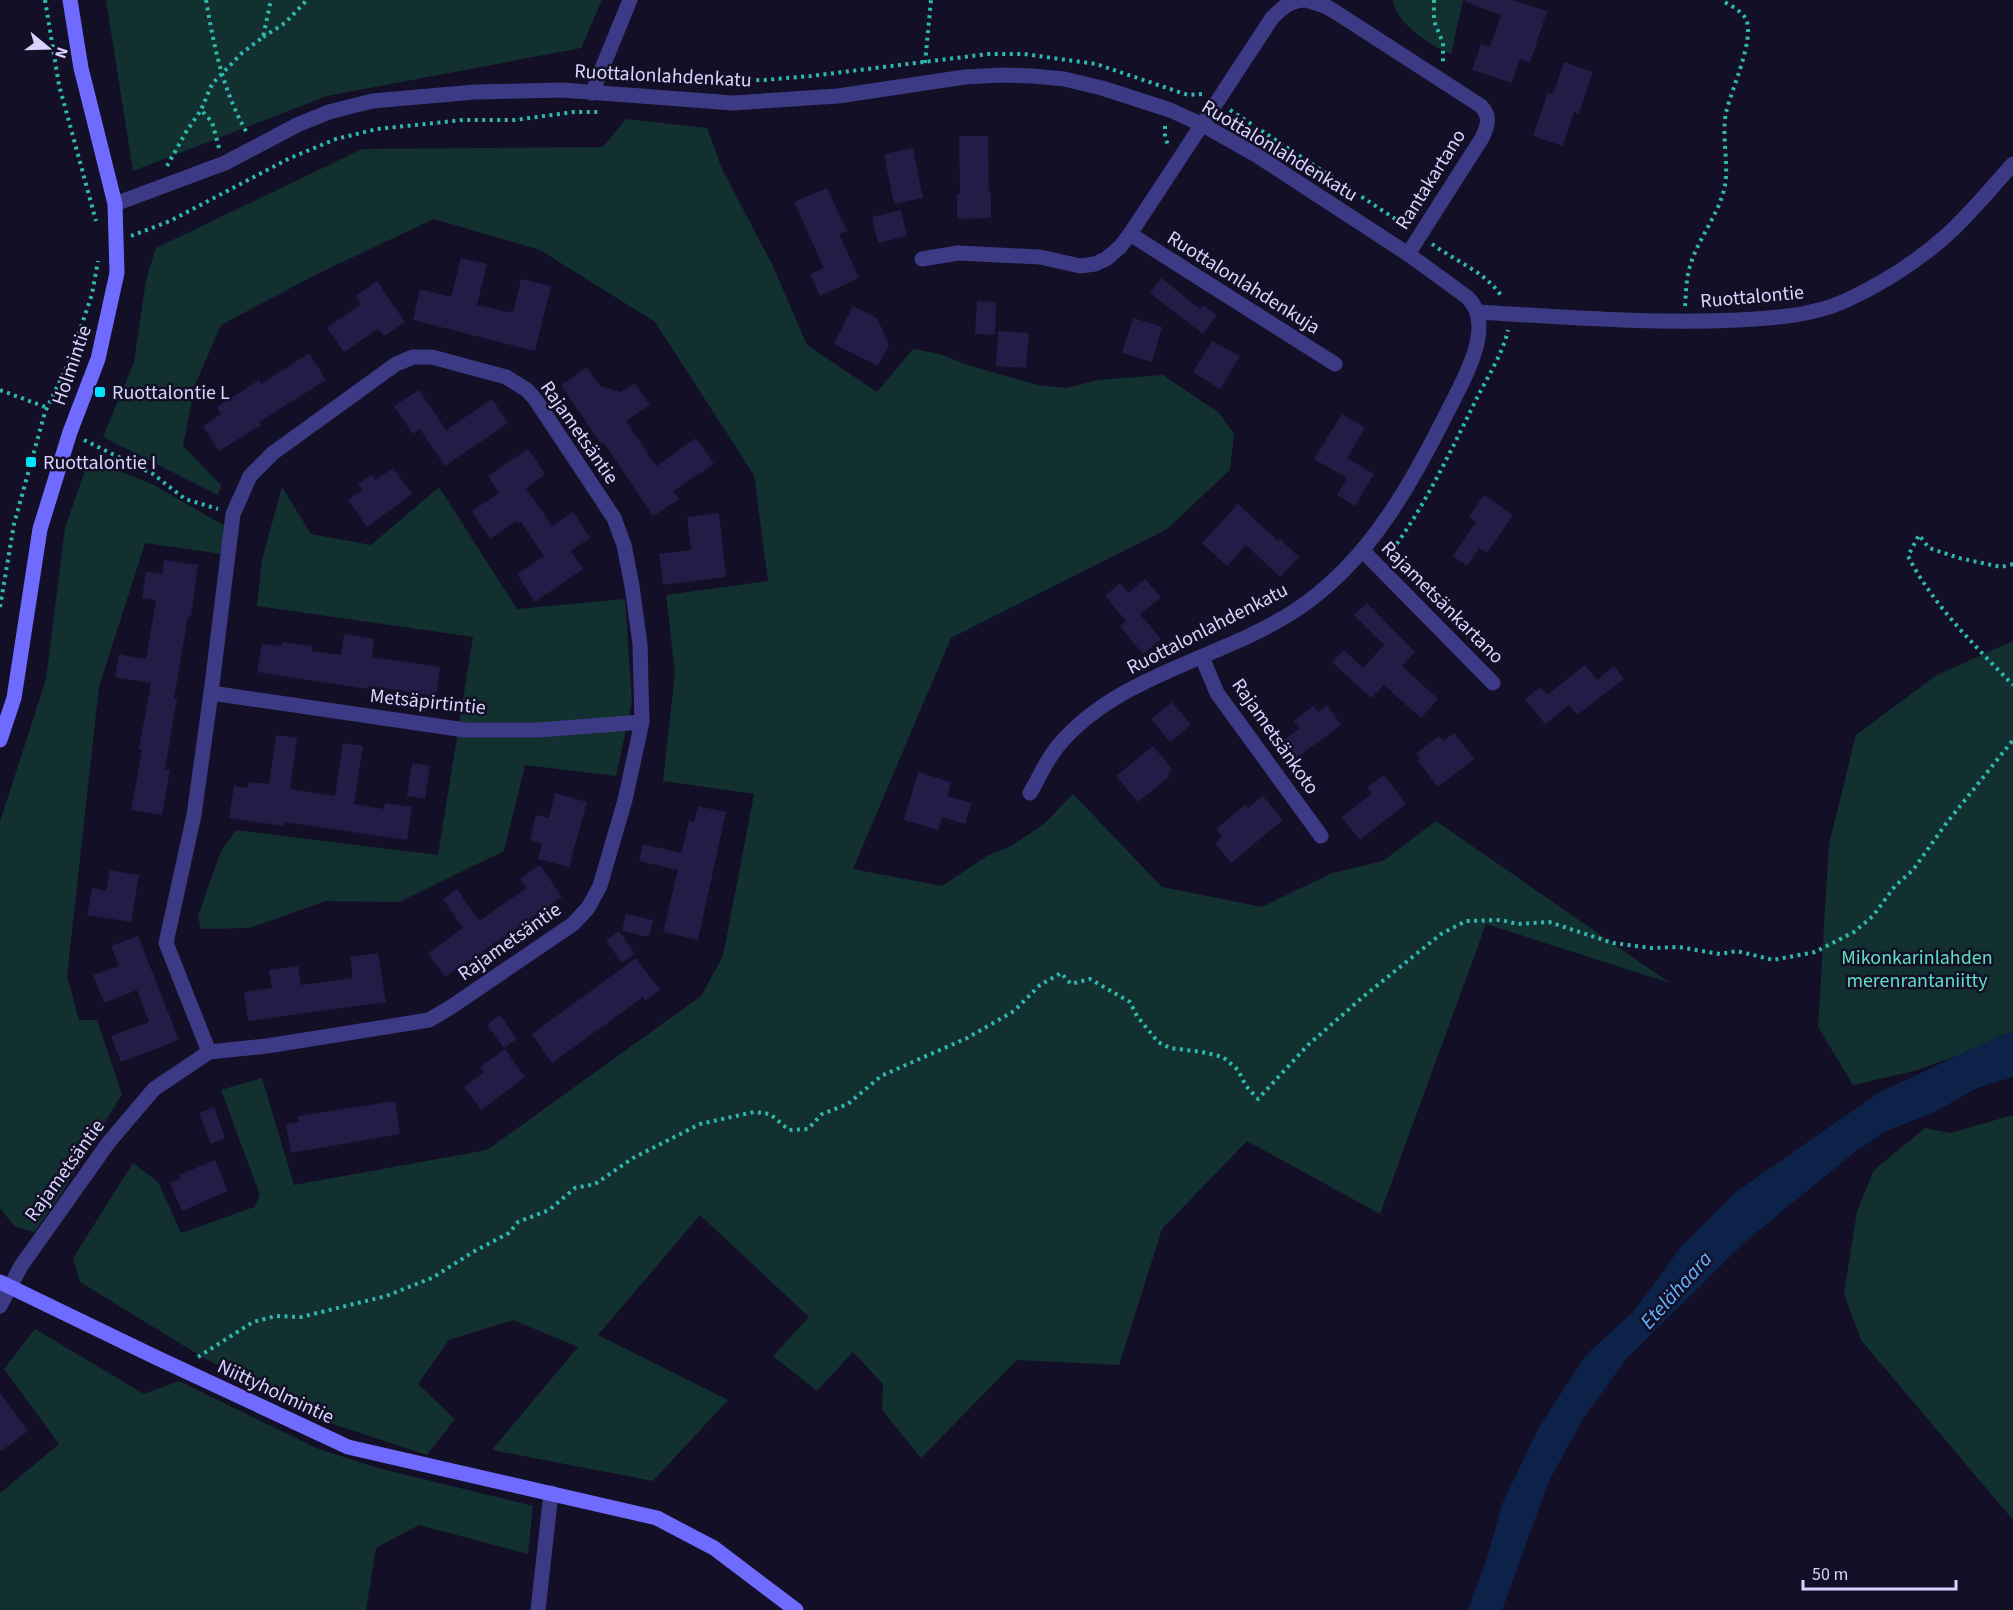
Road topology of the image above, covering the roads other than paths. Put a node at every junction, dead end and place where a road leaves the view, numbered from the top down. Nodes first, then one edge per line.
1 (70, 0) edge
2 (630, 0) edge
3 (1305, 0) edge
4 (592, 93) junction
5 (1203, 125) junction
6 (2013, 164) edge
7 (115, 204) junction
8 (1130, 234) junction
9 (1408, 254) junction
10 (922, 259) dead end
11 (1479, 312) junction
12 (1335, 364) dead end
13 (1363, 551) junction
14 (1202, 657) junction
15 (1493, 683) dead end
16 (211, 693) junction
17 (642, 722) junction
18 (0, 740) edge
19 (1030, 793) dead end
20 (1321, 836) dead end
21 (209, 1052) junction
22 (5, 1285) edge
23 (0, 1306) edge
24 (551, 1493) junction
25 (538, 1610) edge
26 (796, 1610) edge

1 - 7 street, Holmintie
2 - 4 street
3 - 5 street
3 - 9 street, Rantakartano
4 - 5 street, Ruottalonlahdenkatu
4 - 7 street, Ruottalonlahdenkatu
5 - 8 street
5 - 9 street, Ruottalonlahdenkatu
6 - 11 street, Ruottalontie
7 - 18 street, Holmintie
8 - 10 street
8 - 12 street, Ruottalonlahdenkuja
9 - 11 street, Ruottalonlahdenkatu
11 - 13 street, Ruottalonlahdenkatu
13 - 14 street, Ruottalonlahdenkatu
13 - 15 street, Rajametsänkartano
14 - 19 street, Ruottalonlahdenkatu
14 - 20 street, Rajametsänkoto
16 - 17 street, Metsäpirtintie
16 - 17 street, Rajametsäntie
16 - 21 street, Rajametsäntie
17 - 21 street, Rajametsäntie
21 - 22 street, Rajametsäntie
22 - 23 street, Rajametsäntie
22 - 24 street, Niittyholmintie
24 - 25 street
24 - 26 street, Niittyholmintie

